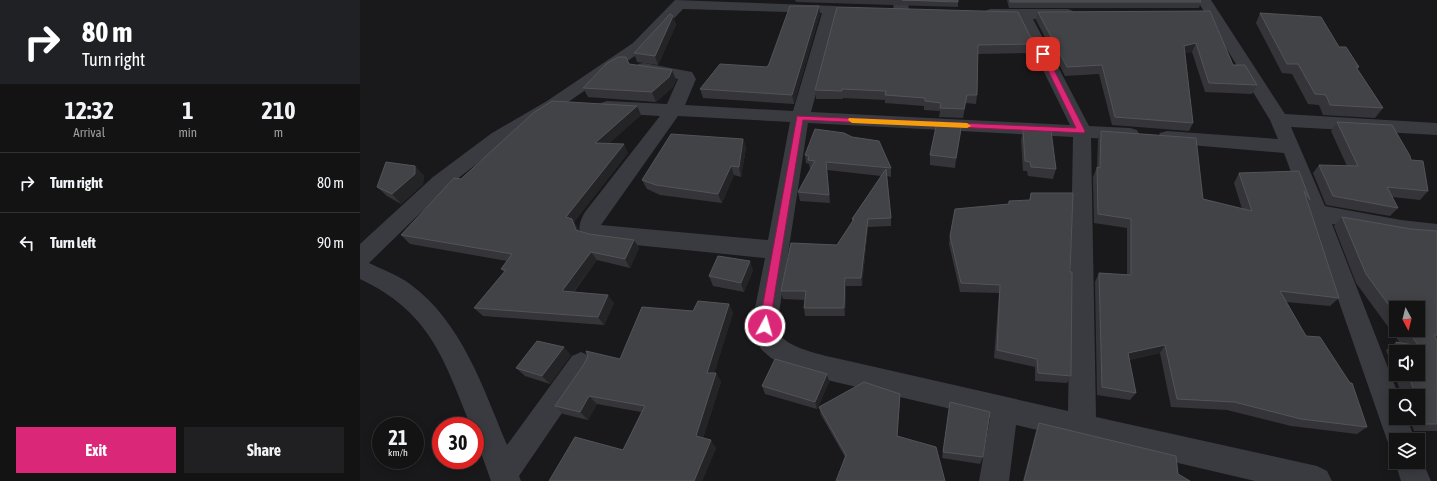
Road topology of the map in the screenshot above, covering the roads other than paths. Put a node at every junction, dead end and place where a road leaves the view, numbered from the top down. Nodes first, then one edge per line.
1 (681, 2) edge
2 (901, 6) edge
3 (1204, 9) edge
4 (885, 11) edge
5 (916, 12) edge
6 (978, 14) edge
7 (1079, 14) edge
8 (1024, 15) junction
9 (639, 68) edge
10 (554, 103) junction
11 (673, 111) junction
12 (800, 118) junction
13 (1278, 120) junction
14 (1437, 129) edge
15 (1082, 131) junction
16 (1291, 147) junction
17 (1317, 213) junction
18 (1437, 232) edge
19 (777, 250) junction
20 (360, 258) edge
21 (360, 269) edge
22 (581, 364) dead end
23 (1005, 408) junction
24 (1082, 426) junction
25 (1399, 433) edge
26 (1412, 469) edge
27 (505, 477) edge
28 (994, 481) edge
29 (1317, 481) edge
30 (1416, 481) edge

1 - 10 street
1 - 12 street
2 - 4 street
2 - 5 street
3 - 13 street
6 - 8 street
7 - 8 street
8 - 15 street
9 - 11 street
10 - 11 street
10 - 20 street
11 - 12 street
11 - 19 street
12 - 15 street
12 - 19 street
13 - 14 street
13 - 16 street
15 - 16 street
15 - 24 street
16 - 17 street
17 - 18 street
17 - 25 street
19 - 23 street
21 - 27 street
22 - 27 street
23 - 24 street
23 - 28 street
24 - 29 street
26 - 30 street

